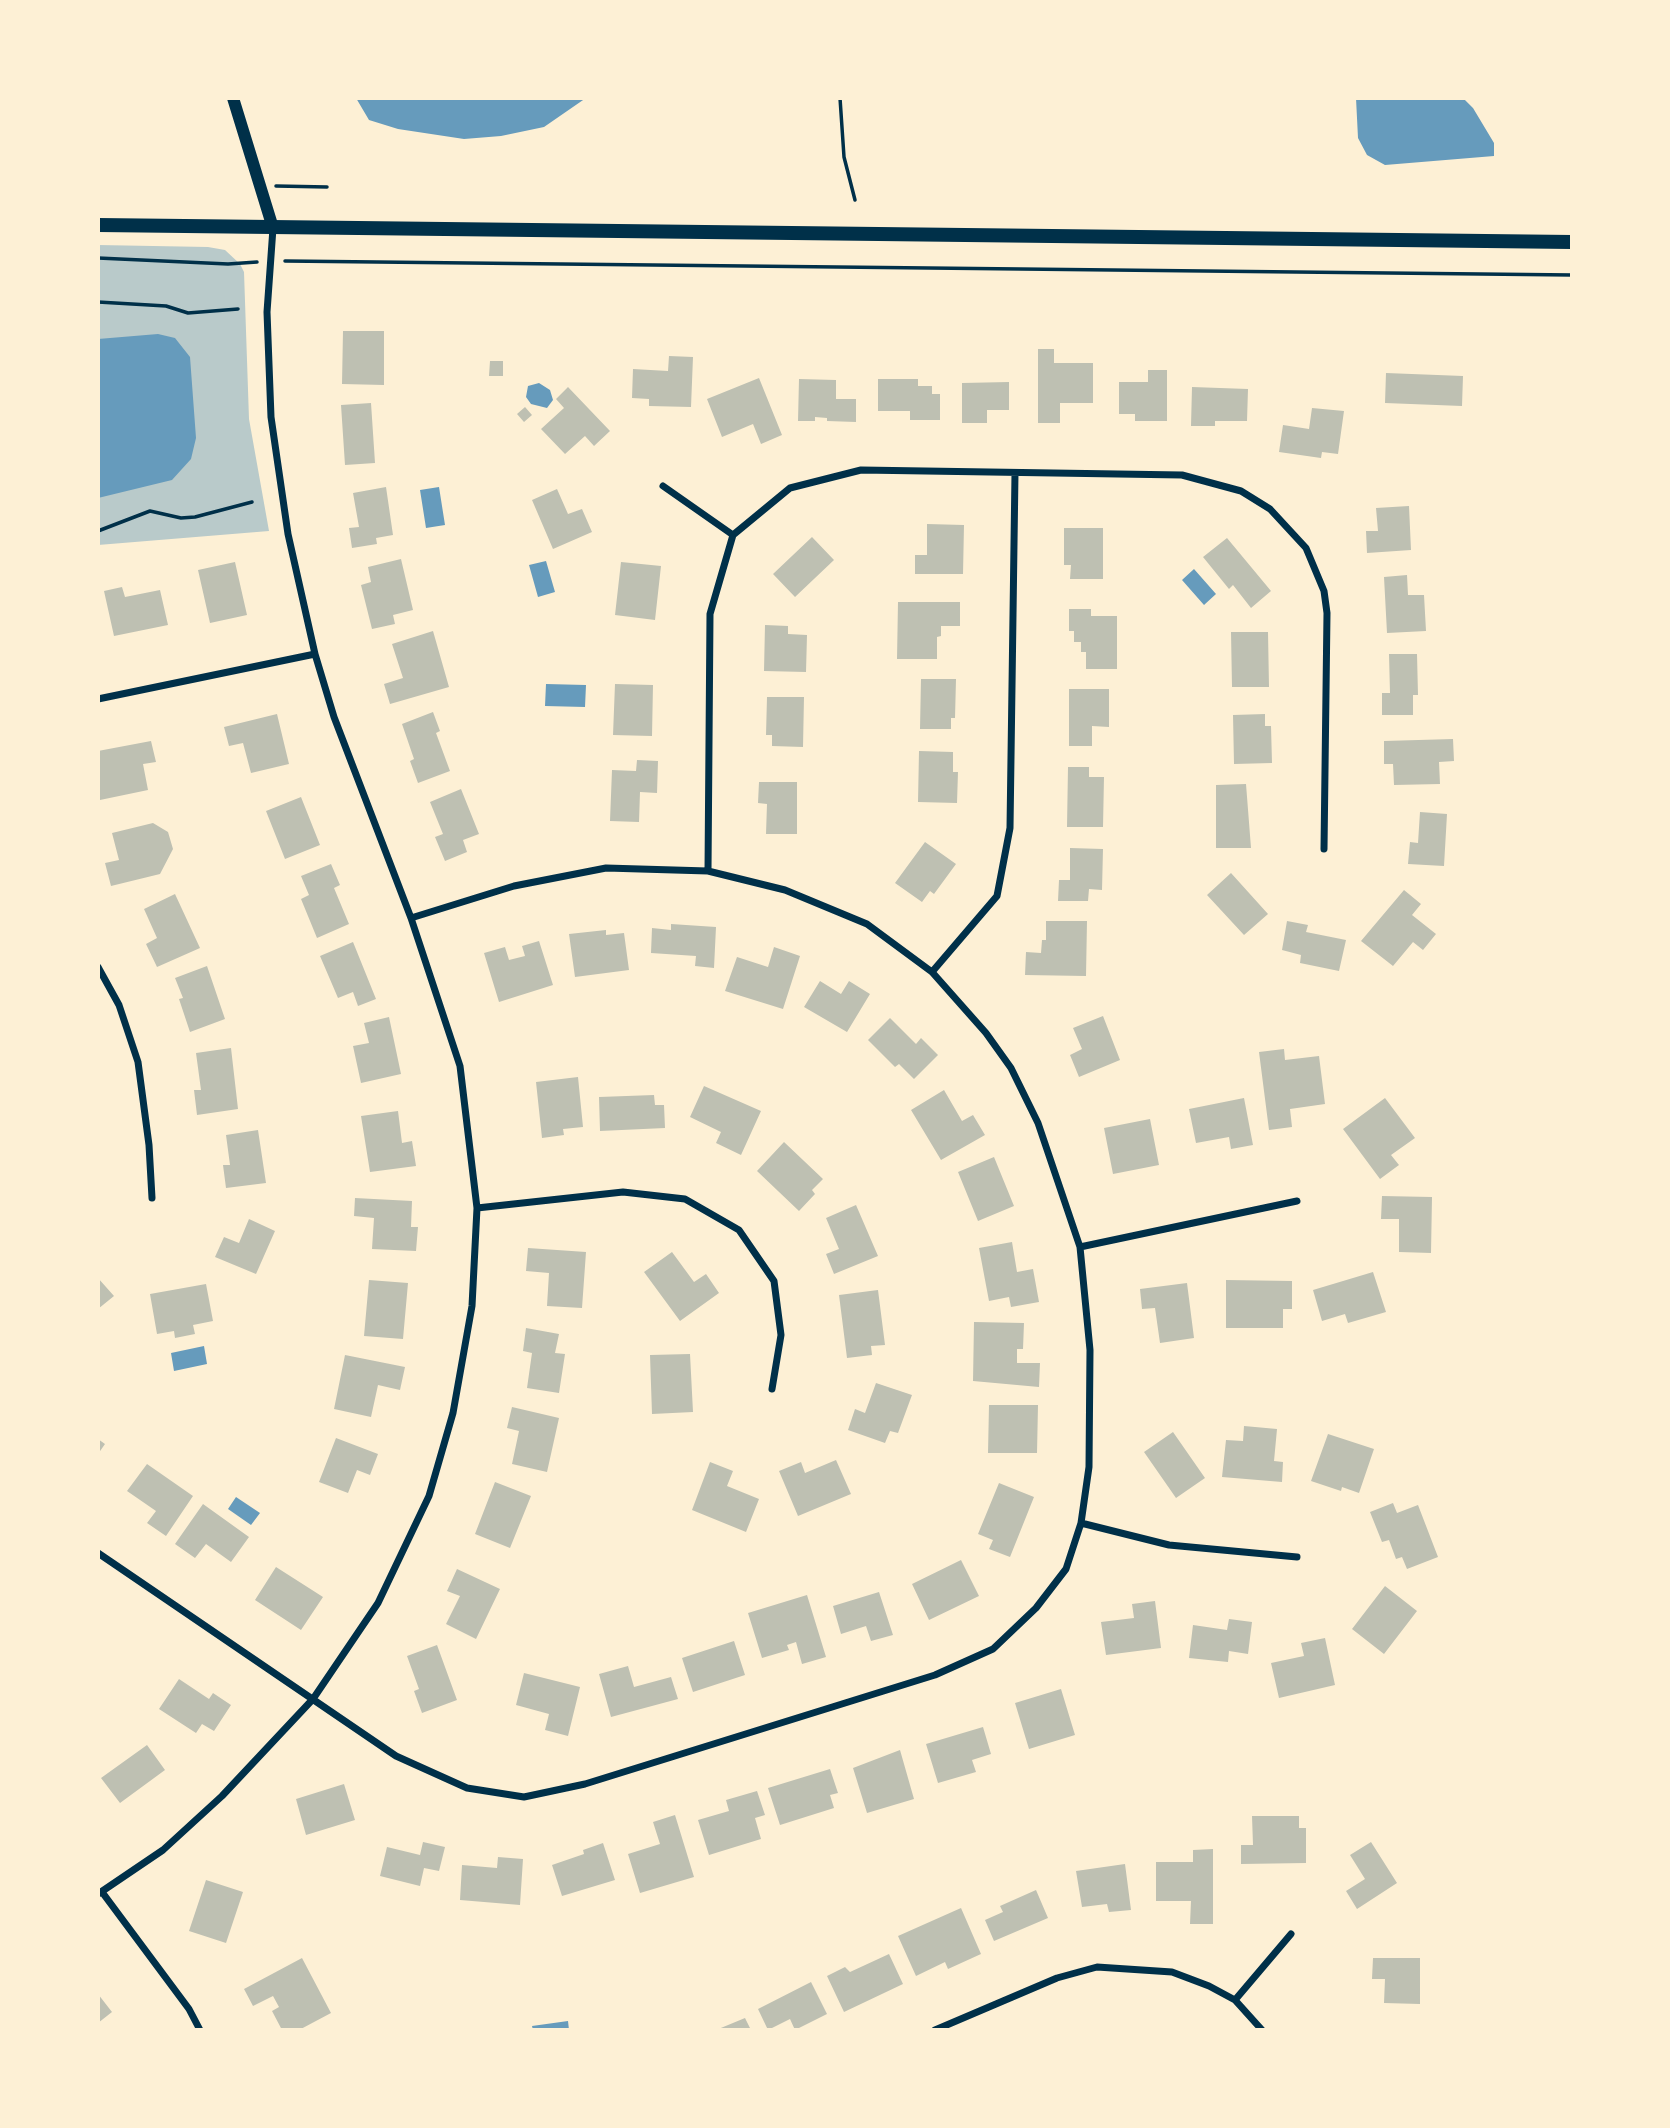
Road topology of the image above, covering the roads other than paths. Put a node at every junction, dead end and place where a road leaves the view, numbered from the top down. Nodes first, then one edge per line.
1 (233, 98) edge
2 (98, 225) edge
3 (273, 228) junction
4 (1572, 242) edge
5 (1015, 473) junction
6 (663, 486) dead end
7 (733, 535) junction
8 (315, 654) junction
9 (98, 699) edge
10 (1324, 849) dead end
11 (708, 871) junction
12 (411, 918) junction
13 (98, 967) edge
14 (932, 972) junction
15 (152, 1198) dead end
16 (1297, 1201) dead end
17 (477, 1208) junction
18 (1080, 1247) junction
19 (772, 1389) dead end
20 (1081, 1523) junction
21 (98, 1553) edge
22 (1297, 1557) dead end
23 (313, 1699) junction
24 (100, 1893) edge
25 (1291, 1934) dead end
26 (1235, 2000) junction
27 (200, 2030) edge
28 (936, 2030) edge
29 (1262, 2030) edge

1 - 3 street
2 - 3 main road
3 - 4 main road
3 - 8 street
5 - 7 street
5 - 10 street
5 - 14 street
6 - 7 street
7 - 11 street
8 - 9 street
8 - 12 street
11 - 12 street
11 - 14 street
12 - 17 street
13 - 15 street
14 - 18 street
16 - 18 street
17 - 19 street
17 - 23 street
18 - 20 street
20 - 22 street
20 - 23 street
21 - 23 street
23 - 24 street
24 - 27 street
25 - 26 street
26 - 28 street
26 - 29 street

